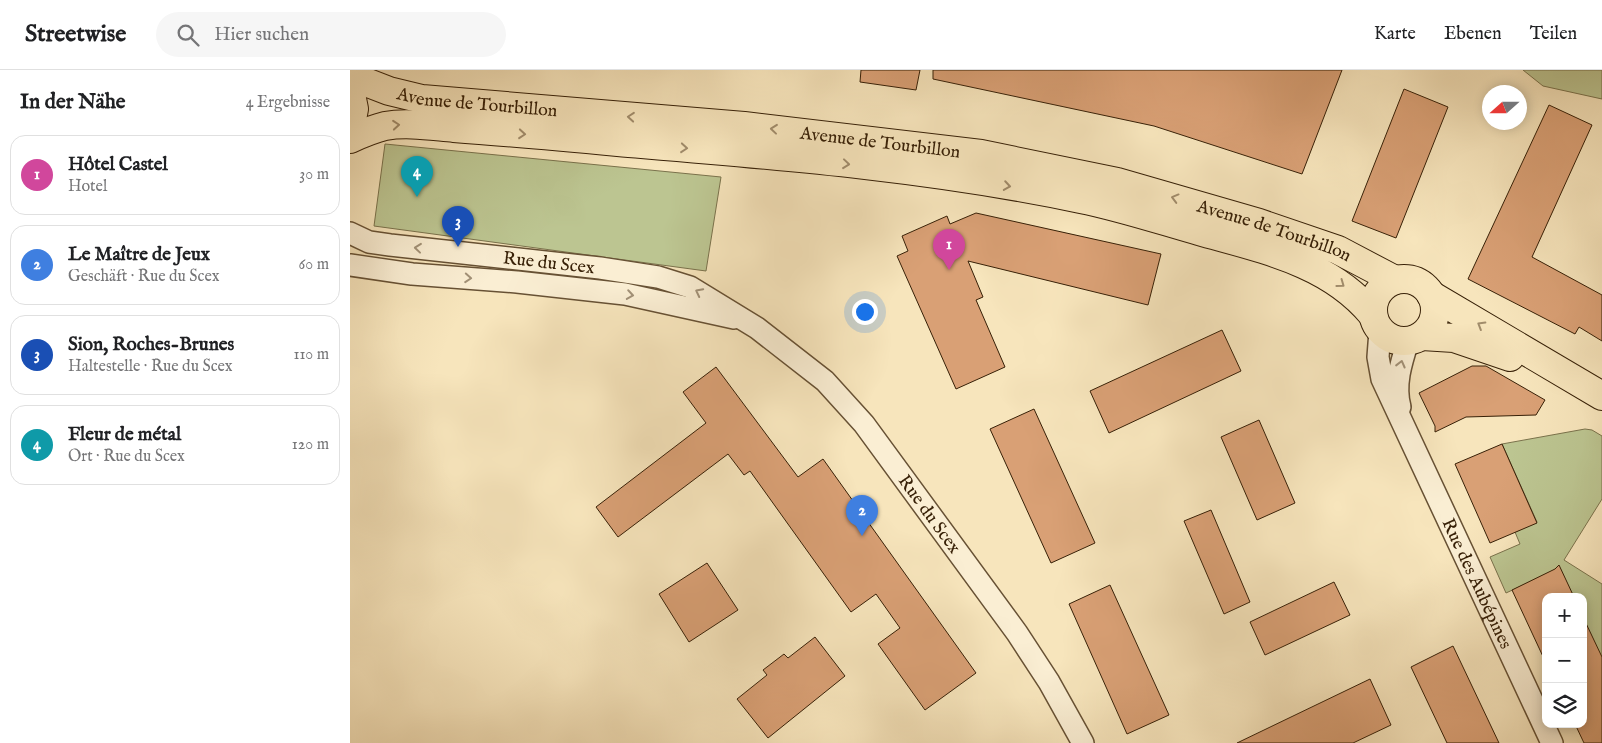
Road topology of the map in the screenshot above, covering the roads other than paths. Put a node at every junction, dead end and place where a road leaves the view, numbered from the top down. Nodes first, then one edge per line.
1 (350, 76) edge
2 (350, 89) edge
3 (350, 130) edge
4 (350, 139) edge
5 (350, 233) edge
6 (350, 265) edge
7 (1395, 280) junction
8 (1431, 294) junction
9 (740, 318) junction
10 (1376, 322) junction
11 (1415, 338) junction
12 (1568, 377) junction
13 (1602, 396) edge
14 (1404, 422) junction
15 (1083, 743) edge
16 (1552, 743) edge

7 -> 1 main road, Avenue de Tourbillon
2 - 3 main road
4 -> 10 main road, Avenue de Tourbillon
9 -> 5 street, Rue du Scex
6 -> 9 street, Rue du Scex
7 - 8 main road
7 - 10 main road
8 - 11 main road
12 -> 8 main road
9 - 15 street, Rue du Scex
10 - 11 main road
10 - 14 street, Rue des Aubépines
11 - 12 main road
14 -> 11 street, Rue des Aubépines
12 - 13 main road
14 - 16 street, Rue des Aubépines

